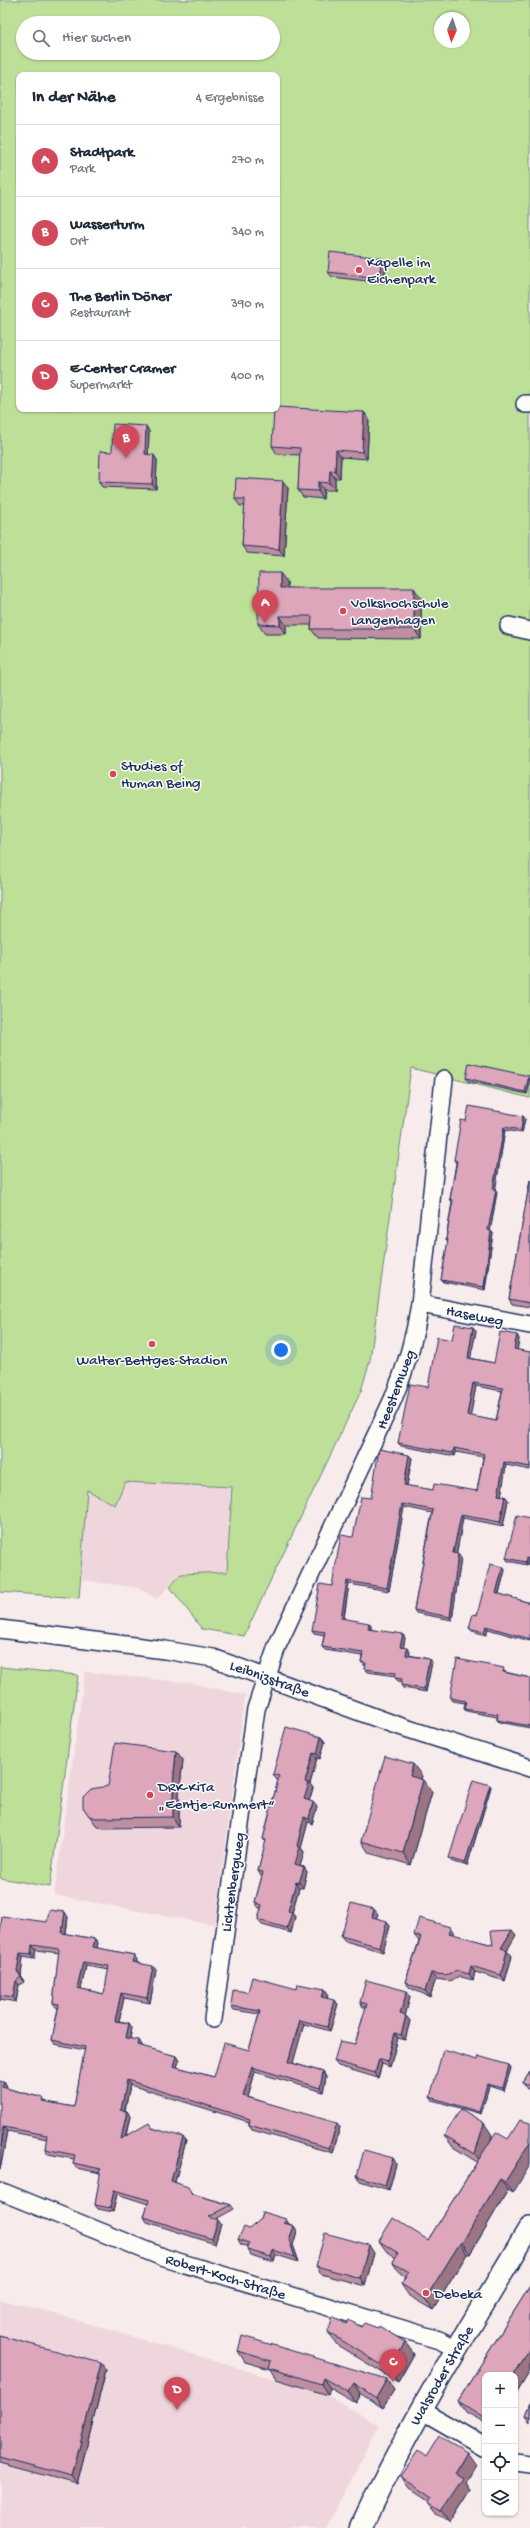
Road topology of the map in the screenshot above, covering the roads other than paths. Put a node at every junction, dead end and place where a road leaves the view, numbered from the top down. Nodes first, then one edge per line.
1 (509, 626) dead end
2 (530, 631) edge
3 (444, 1079) dead end
4 (420, 1304) junction
5 (530, 1325) edge
6 (0, 1629) edge
7 (266, 1676) junction
8 (530, 1768) edge
9 (213, 2018) dead end
10 (0, 2191) edge
11 (530, 2227) edge
12 (456, 2348) junction
13 (421, 2410) junction
14 (482, 2445) edge
15 (518, 2462) edge
16 (530, 2464) edge
17 (361, 2528) edge

1 - 2 street
3 - 4 street, Heesternweg
4 - 5 street, Haseweg
4 - 7 street, Heesternweg
6 - 7 street, Leibnizstraße
7 - 8 street, Leibnizstraße
7 - 9 street, Lichtenbergweg
10 - 12 street, Robert-Koch-Straße
11 - 12 street, Walsroder Straße
12 - 13 street, Walsroder Straße
13 - 14 street
13 - 17 street, Walsroder Straße
15 - 16 street

